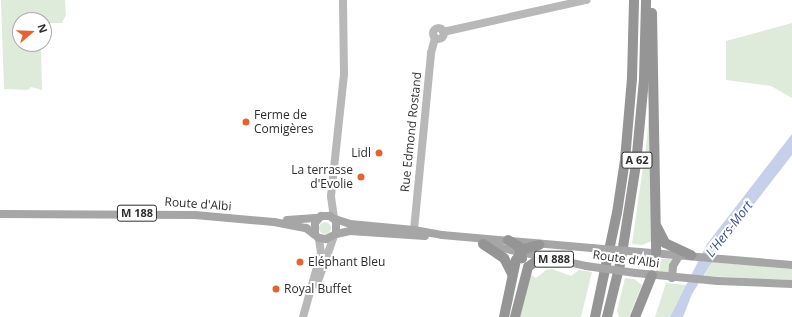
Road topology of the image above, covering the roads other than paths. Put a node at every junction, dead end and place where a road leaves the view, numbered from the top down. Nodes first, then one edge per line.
1 (344, 0) edge
2 (586, 0) edge
3 (634, 0) edge
4 (646, 0) edge
5 (652, 0) edge
6 (331, 196) junction
7 (0, 214) edge
8 (617, 214) junction
9 (320, 217) junction
10 (335, 219) junction
11 (274, 222) junction
12 (656, 225) junction
13 (414, 230) junction
14 (317, 235) junction
15 (335, 235) junction
16 (442, 235) junction
17 (460, 237) junction
18 (508, 240) junction
19 (483, 244) junction
20 (540, 245) junction
21 (521, 252) junction
22 (656, 253) junction
23 (691, 255) junction
24 (679, 256) junction
25 (542, 257) junction
26 (792, 265) edge
27 (652, 275) junction
28 (513, 278) junction
29 (675, 278) junction
30 (792, 284) edge
31 (520, 292) junction
32 (309, 298) junction
33 (303, 317) edge
34 (504, 317) edge
35 (515, 317) edge
36 (588, 317) edge
37 (595, 317) edge
38 (607, 317) edge
39 (635, 317) edge

1 - 6 main road
2 - 13 main road, Rue Edmond Rostand
3 - 8 highway, A 62
4 - 38 highway, A 62
5 - 12 highway
6 - 9 main road
6 - 10 main road
7 - 11 main road, Route d'Albi / M 188
8 - 36 highway
8 - 37 highway, A 62
9 - 10 main road
9 - 11 main road, Route d'Albi / M 188
9 - 14 main road
10 - 13 main road, Route d'Albi
10 - 15 main road
11 - 14 main road, Route d'Albi / M 188
12 - 22 highway
12 - 23 highway
13 - 16 main road, Route d'Albi
14 - 15 main road
14 - 32 main road
15 - 16 main road, Route d'Albi
15 - 32 main road
16 - 17 main road, Route d'Albi
17 - 18 main road, Route d'Albi
17 - 19 main road, Route d'Albi
18 - 20 main road, Route d'Albi
18 - 21 highway
19 - 21 main road, Route d'Albi
19 - 28 highway
20 - 21 highway
20 - 22 main road, Route d'Albi / M 888, bridge
21 - 25 main road, Route d'Albi / M 888
21 - 28 highway
21 - 31 highway
22 - 24 main road, Route d'Albi / M 888
23 - 24 main road, Route d'Albi / M 888
23 - 26 main road, Route d'Albi / M 888
24 - 29 main road
25 - 27 main road, Route d'Albi / M 888, bridge
25 - 31 highway
27 - 29 main road, Route d'Albi / M 888
27 - 39 highway
28 - 34 highway
29 - 30 main road, Route d'Albi / M 888
31 - 35 highway
32 - 33 main road

